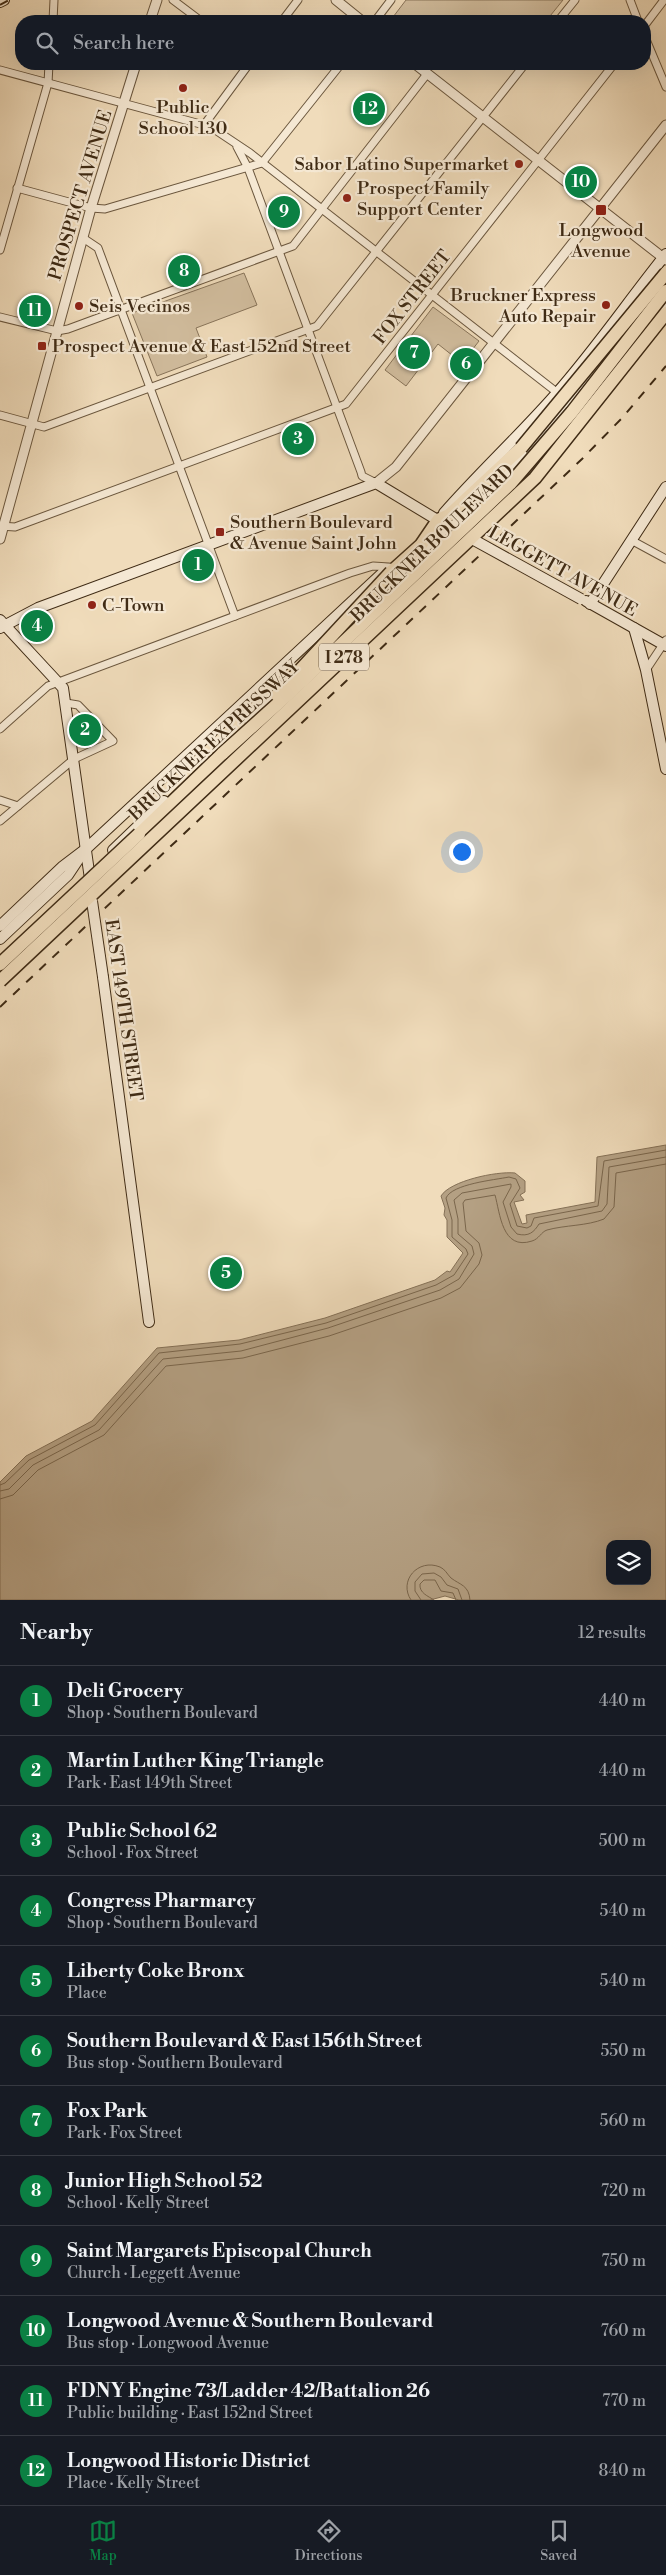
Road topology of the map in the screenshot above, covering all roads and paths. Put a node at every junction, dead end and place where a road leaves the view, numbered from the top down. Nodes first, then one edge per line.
1 (4, 0) edge
2 (54, 0) edge
3 (157, 0) edge
4 (173, 0) edge
5 (298, 0) edge
6 (336, 0) edge
7 (391, 0) edge
8 (575, 0) edge
9 (630, 0) edge
10 (664, 0) edge
11 (0, 2) edge
12 (53, 15) edge
13 (152, 15) edge
14 (192, 15) edge
15 (287, 15) edge
16 (355, 15) edge
17 (380, 15) edge
18 (563, 15) edge
19 (636, 15) edge
20 (651, 17) edge
21 (651, 51) edge
22 (0, 70) edge
23 (49, 70) edge
24 (134, 70) edge
25 (245, 70) edge
26 (336, 70) edge
27 (423, 70) edge
28 (520, 70) edge
29 (609, 70) edge
30 (428, 74) junction
31 (48, 83) junction
32 (666, 87) edge
33 (124, 104) junction
34 (483, 117) junction
35 (204, 125) junction
36 (666, 125) edge
37 (236, 144) junction
38 (539, 160) junction
39 (262, 163) junction
40 (248, 168) junction
41 (17, 188) junction
42 (91, 208) junction
43 (321, 208) junction
44 (601, 209) junction
45 (83, 238) junction
46 (0, 250) edge
47 (279, 251) junction
48 (376, 254) junction
49 (665, 257) edge
50 (666, 273) edge
51 (666, 281) edge
52 (666, 291) edge
53 (432, 296) junction
54 (666, 302) edge
55 (121, 309) junction
56 (666, 313) edge
57 (0, 317) edge
58 (57, 330) junction
59 (308, 330) junction
60 (494, 344) junction
61 (150, 388) junction
62 (557, 393) junction
63 (570, 403) junction
64 (338, 408) junction
65 (582, 412) junction
66 (0, 415) edge
67 (31, 424) junction
68 (179, 466) junction
69 (376, 483) junction
70 (666, 487) edge
71 (438, 520) junction
72 (2, 526) edge
73 (451, 528) junction
74 (469, 538) junction
75 (0, 539) edge
76 (631, 540) junction
77 (209, 545) junction
78 (666, 559) edge
79 (390, 570) junction
80 (586, 601) junction
81 (235, 616) junction
82 (2, 624) edge
83 (634, 628) junction
84 (665, 643) edge
85 (646, 670) junction
86 (59, 682) junction
87 (66, 702) junction
88 (0, 728) edge
89 (223, 753) junction
90 (74, 759) junction
91 (666, 769) edge
92 (0, 800) edge
93 (18, 806) junction
94 (0, 822) edge
95 (87, 848) junction
96 (89, 872) junction
97 (91, 884) junction
98 (0, 926) edge
99 (0, 939) edge
100 (0, 957) edge
101 (0, 964) edge
102 (0, 971) edge
103 (0, 981) edge
104 (149, 1322) dead end

1 - 11 main road
2 - 12 street
3 - 13 street
4 - 14 street
5 - 15 street
6 - 16 street
7 - 17 street
8 - 18 street
9 - 19 street
10 - 20 street
21 - 32 street
22 - 31 street
23 - 31 street
24 - 33 street, PROSPECT AVENUE
25 - 35 street
26 - 39 street
27 - 30 street
28 - 34 street
29 - 38 street, FOX STREET
30 - 34 street
30 - 43 street
31 - 33 street
31 - 41 street
33 - 35 street
33 - 42 street, PROSPECT AVENUE
34 - 38 street
34 - 48 street
35 - 37 street
36 - 44 street
37 - 39 street
37 - 40 street, LEGGETT AVENUE
38 - 44 street
38 - 53 street, FOX STREET
39 - 40 street
39 - 43 street
40 - 42 street
40 - 47 street, LEGGETT AVENUE
41 - 42 street
41 - 46 street
42 - 45 street, PROSPECT AVENUE
43 - 47 street
43 - 48 street
44 - 49 street
44 - 60 street
45 - 55 street
45 - 58 street, PROSPECT AVENUE
47 - 55 street
47 - 59 street, LEGGETT AVENUE
48 - 53 street
48 - 59 street
49 - 62 main road, BRUCKNER BOULEVARD
50 - 71 highway, bridge
51 - 63 main road, BRUCKNER BOULEVARD
52 - 89 highway, BRUCKNER EXPRESSWAY / I 278, bridge
53 - 60 street
53 - 64 street, FOX STREET
54 - 65 main road, BRUCKNER BOULEVARD
55 - 58 street
55 - 61 street
56 - 103 highway, BRUCKNER EXPRESSWAY / I 278, bridge
57 - 58 street
58 - 67 street, PROSPECT AVENUE
59 - 61 street
59 - 64 street, LEGGETT AVENUE
60 - 62 street
60 - 69 street
61 - 67 street
61 - 68 street
62 - 63 street
62 - 71 main road, BRUCKNER BOULEVARD
63 - 65 street
63 - 73 main road, BRUCKNER BOULEVARD
64 - 68 street, FOX STREET
64 - 69 street, LEGGETT AVENUE
65 - 74 main road, BRUCKNER BOULEVARD
66 - 67 street
67 - 72 street, PROSPECT AVENUE
68 - 72 street, FOX STREET
68 - 77 street
69 - 71 main road, LEGGETT AVENUE
69 - 77 main road
70 - 76 main road
71 - 73 main road, LEGGETT AVENUE
71 - 79 highway
72 - 75 street, PROSPECT AVENUE
73 - 74 main road, LEGGETT AVENUE
73 - 96 main road, BRUCKNER BOULEVARD
74 - 80 main road, LEGGETT AVENUE, bridge
74 - 97 main road, BRUCKNER BOULEVARD
76 - 78 street
76 - 80 main road
77 - 81 street
77 - 82 main road
79 - 81 street
79 - 89 highway, bridge
79 - 95 main road, BRUCKNER BOULEVARD
80 - 83 main road, LEGGETT AVENUE
81 - 86 street
82 - 86 main road, EAST 149TH STREET
83 - 84 main road, LEGGETT AVENUE
83 - 85 main road
84 - 85 street
85 - 91 main road
86 - 87 main road, EAST 149TH STREET
86 - 88 street
87 - 90 main road, EAST 149TH STREET
87 - 90 street
89 - 101 highway, BRUCKNER EXPRESSWAY / I 278, bridge
90 - 93 street
90 - 95 main road, EAST 149TH STREET
92 - 93 street
93 - 94 street
95 - 96 main road, EAST 149TH STREET
95 - 98 main road, BRUCKNER BOULEVARD
95 - 99 main road, BRUCKNER BOULEVARD
96 - 97 main road, EAST 149TH STREET
96 - 100 main road, BRUCKNER BOULEVARD
97 - 102 main road, BRUCKNER BOULEVARD
97 - 104 main road, EAST 149TH STREET, bridge

